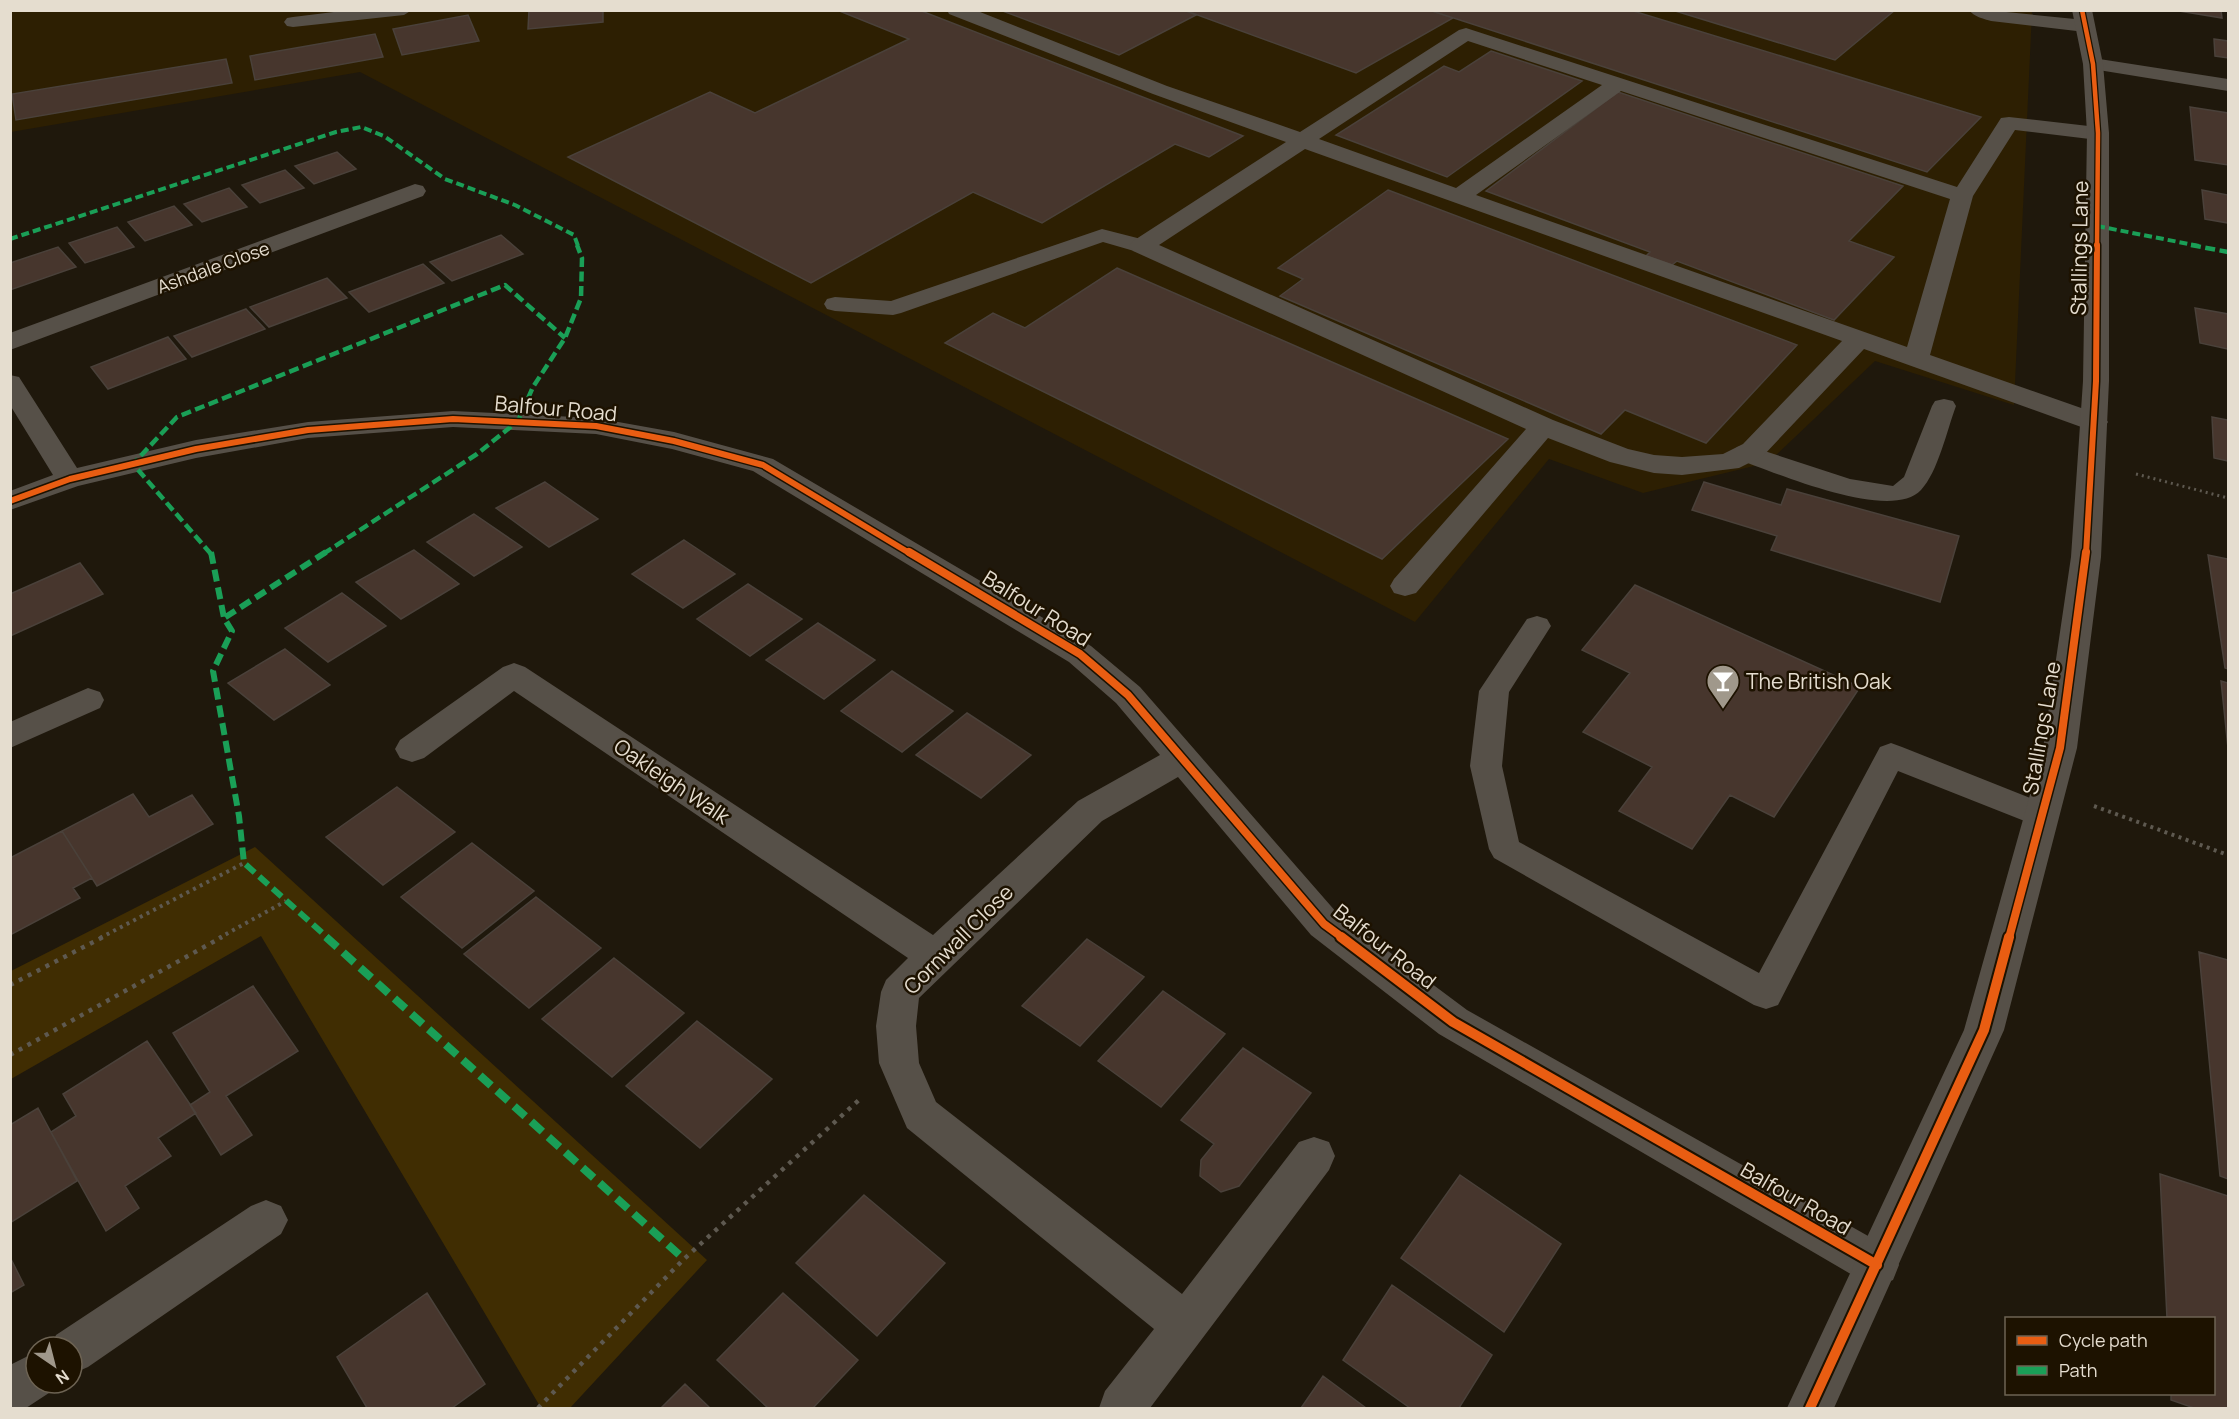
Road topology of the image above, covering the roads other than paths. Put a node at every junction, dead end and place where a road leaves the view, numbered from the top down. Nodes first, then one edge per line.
1 (404, 10) edge
2 (956, 10) edge
3 (1986, 12) edge
4 (2084, 18) edge
5 (293, 22) dead end
6 (2093, 64) junction
7 (1618, 84) junction
8 (2229, 86) edge
9 (2098, 133) junction
10 (1303, 141) junction
11 (415, 192) dead end
12 (1459, 196) junction
13 (1962, 196) junction
14 (1141, 246) junction
15 (835, 304) dead end
16 (1860, 338) junction
17 (10, 342) edge
18 (1916, 359) junction
19 (10, 382) edge
20 (1944, 406) dead end
21 (2094, 422) junction
22 (1543, 426) junction
23 (1746, 453) junction
24 (70, 479) junction
25 (10, 501) edge
26 (1405, 586) dead end
27 (1537, 626) dead end
28 (88, 700) dead end
29 (10, 736) edge
30 (412, 749) dead end
31 (1181, 759) junction
32 (2046, 803) junction
33 (935, 956) junction
34 (1314, 1156) dead end
35 (266, 1220) dead end
36 (1877, 1265) junction
37 (1184, 1324) junction
38 (84, 1343) edge
39 (24, 1383) edge
40 (10, 1392) edge
41 (1122, 1408) edge
42 (1810, 1408) edge

1 - 5 lane
2 - 10 street
3 - 4 street
4 - 6 street, Stallings Lane
6 - 8 street
6 - 9 street, Stallings Lane
7 - 10 street
7 - 12 street
7 - 13 street
9 - 13 street
9 - 21 street, Stallings Lane
10 - 12 street
10 - 14 street
11 - 17 street, Ashdale Close
12 - 16 street
13 - 18 street
14 - 15 lane
14 - 22 street
16 - 18 street
16 - 23 street
18 - 21 street
19 - 24 street
20 - 23 lane
21 - 32 street, Stallings Lane
22 - 23 street
22 - 26 street
24 - 25 street, Balfour Road
24 - 31 street, Balfour Road
27 - 32 lane
28 - 29 street
30 - 33 street, Oakleigh Walk
31 - 33 street, Cornwall Close
31 - 36 street, Balfour Road
32 - 36 street, Stallings Lane
33 - 37 street, Cornwall Close
34 - 37 street
35 - 38 street
36 - 42 street, Stallings Lane
37 - 41 street
39 - 40 street

